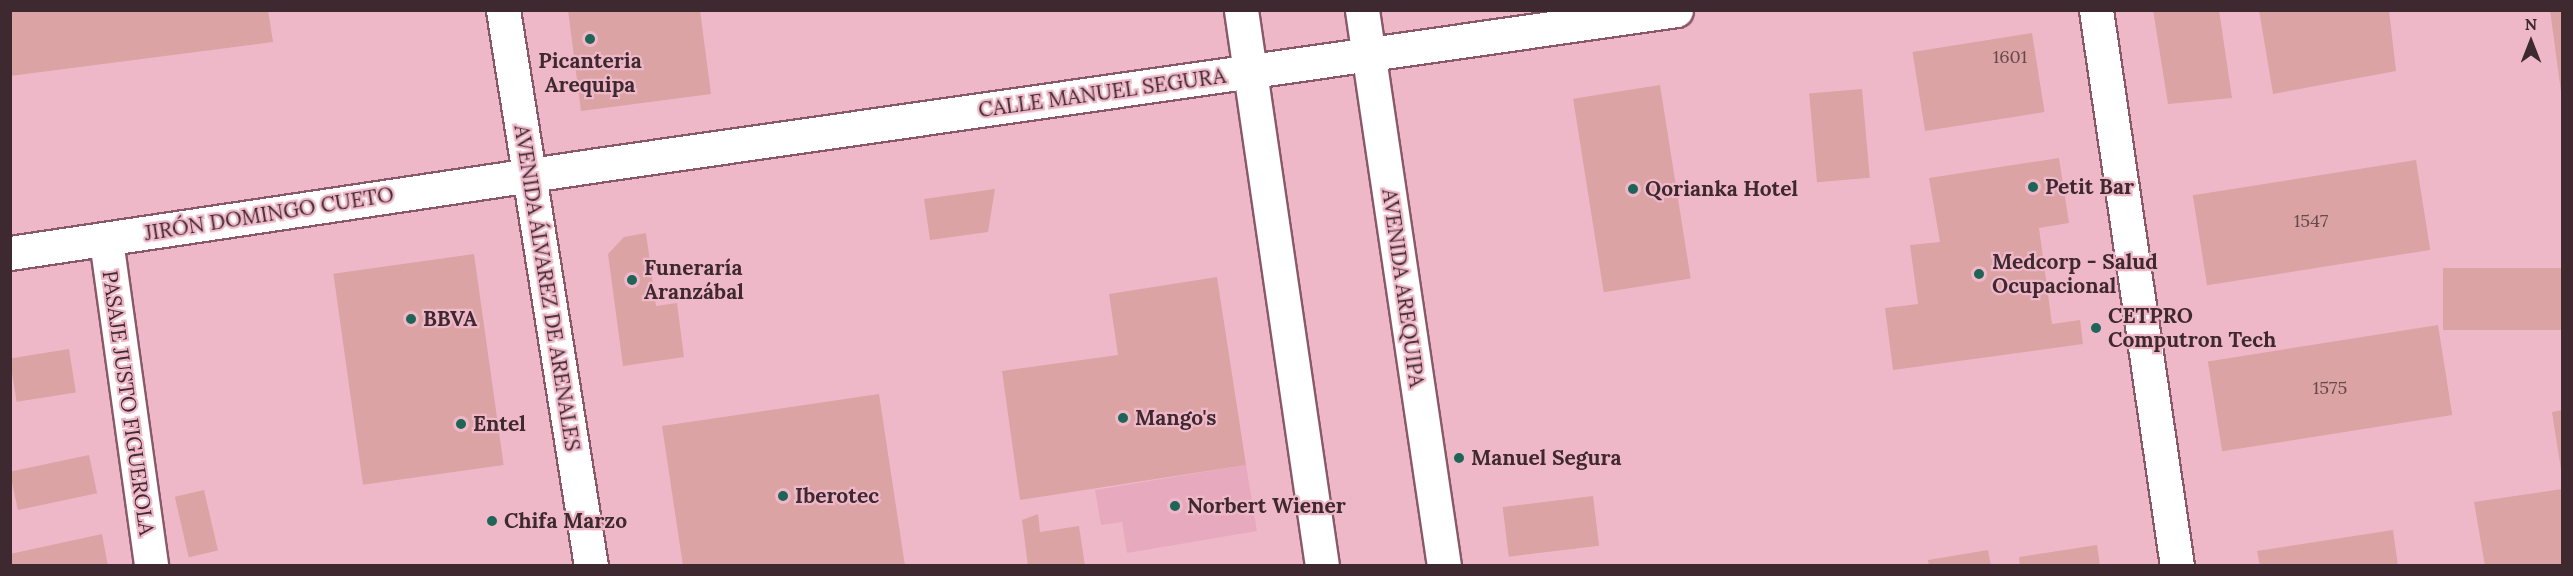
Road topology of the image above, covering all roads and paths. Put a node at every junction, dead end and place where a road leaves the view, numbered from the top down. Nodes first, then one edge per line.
1 (503, 10) edge
2 (1241, 10) edge
3 (1362, 10) edge
4 (1676, 10) edge
5 (2096, 10) edge
6 (1368, 55) junction
7 (1250, 72) junction
8 (528, 175) junction
9 (106, 240) junction
10 (10, 253) edge
11 (151, 566) edge
12 (591, 566) edge
13 (1322, 566) edge
14 (1444, 566) edge
15 (2177, 566) edge

1 - 8 main road, AVENIDA ÁLVAREZ DE ARENALES
2 - 7 main road
3 - 6 main road, AVENIDA AREQUIPA
4 - 6 main road, CALLE MANUEL SEGURA
5 - 15 main road
6 - 7 main road, CALLE MANUEL SEGURA
6 - 14 main road, AVENIDA AREQUIPA
7 - 8 main road, CALLE MANUEL SEGURA
7 - 13 main road
8 - 9 main road, JIRÓN DOMINGO CUETO
8 - 12 main road, AVENIDA ÁLVAREZ DE ARENALES
9 - 10 main road, JIRÓN DOMINGO CUETO
9 - 11 main road, PASAJE JUSTO FIGUEROLA

